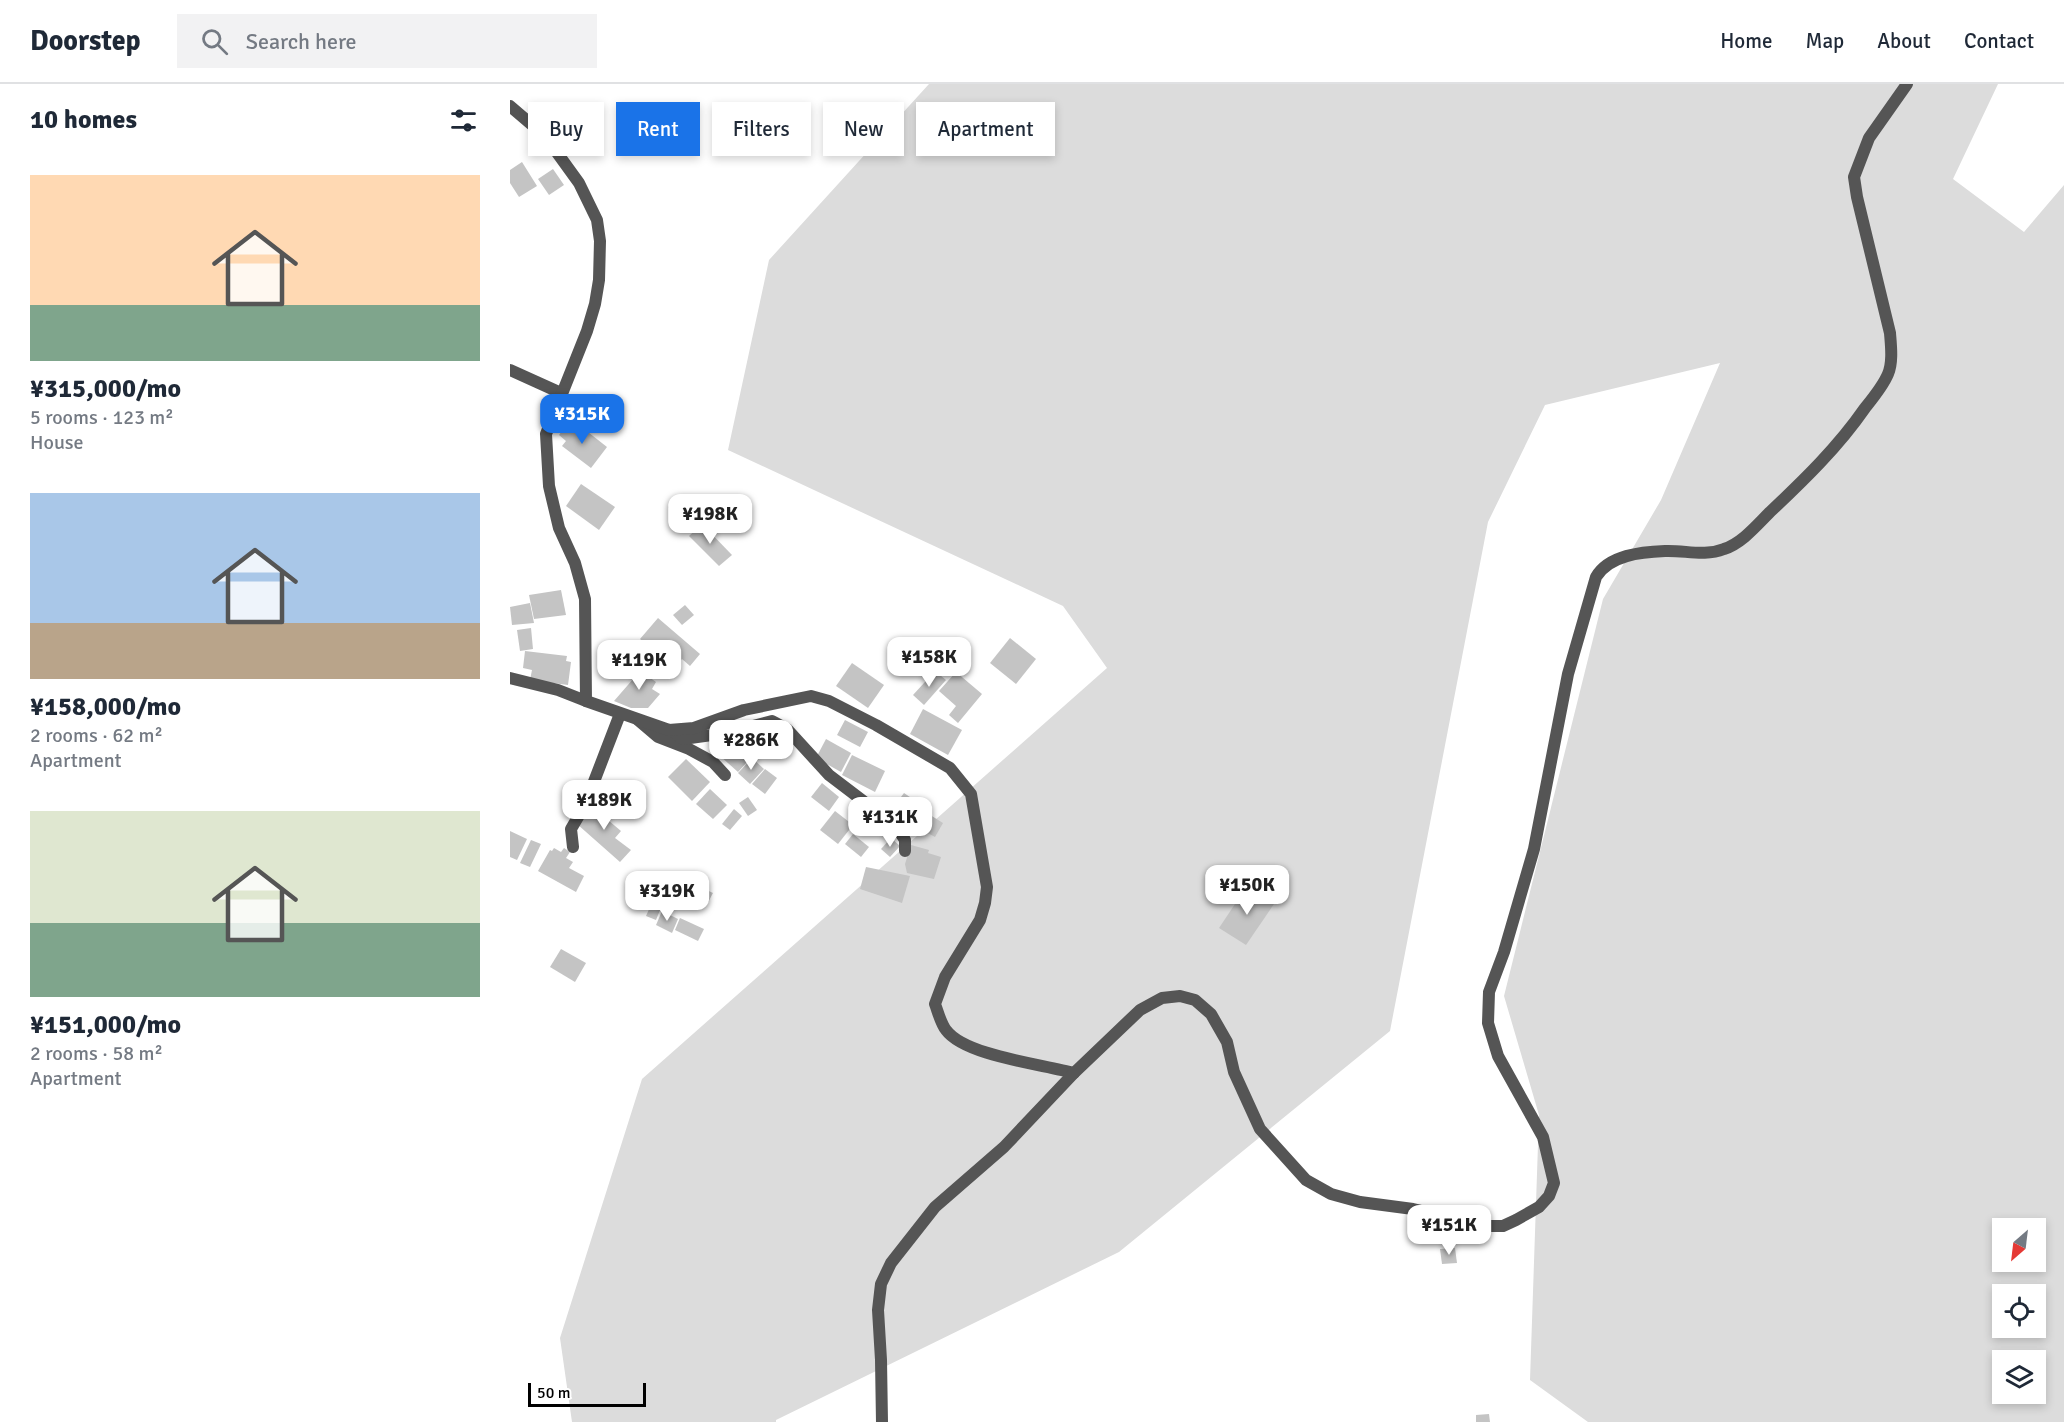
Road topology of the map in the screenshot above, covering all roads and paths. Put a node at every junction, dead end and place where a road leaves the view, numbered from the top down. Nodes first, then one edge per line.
1 (1907, 84) edge
2 (510, 106) edge
3 (510, 370) edge
4 (561, 393) junction
5 (510, 678) edge
6 (586, 701) junction
7 (620, 714) junction
8 (638, 720) junction
9 (671, 730) junction
10 (725, 775) dead end
11 (573, 847) dead end
12 (905, 851) dead end
13 (1074, 1074) junction
14 (882, 1422) edge

1 - 13 street
2 - 4 street
3 - 4 street
4 - 6 street
5 - 6 street
6 - 7 street
7 - 8 street
7 - 11 street
8 - 9 street
8 - 10 street
9 - 12 street
9 - 13 street
13 - 14 street

